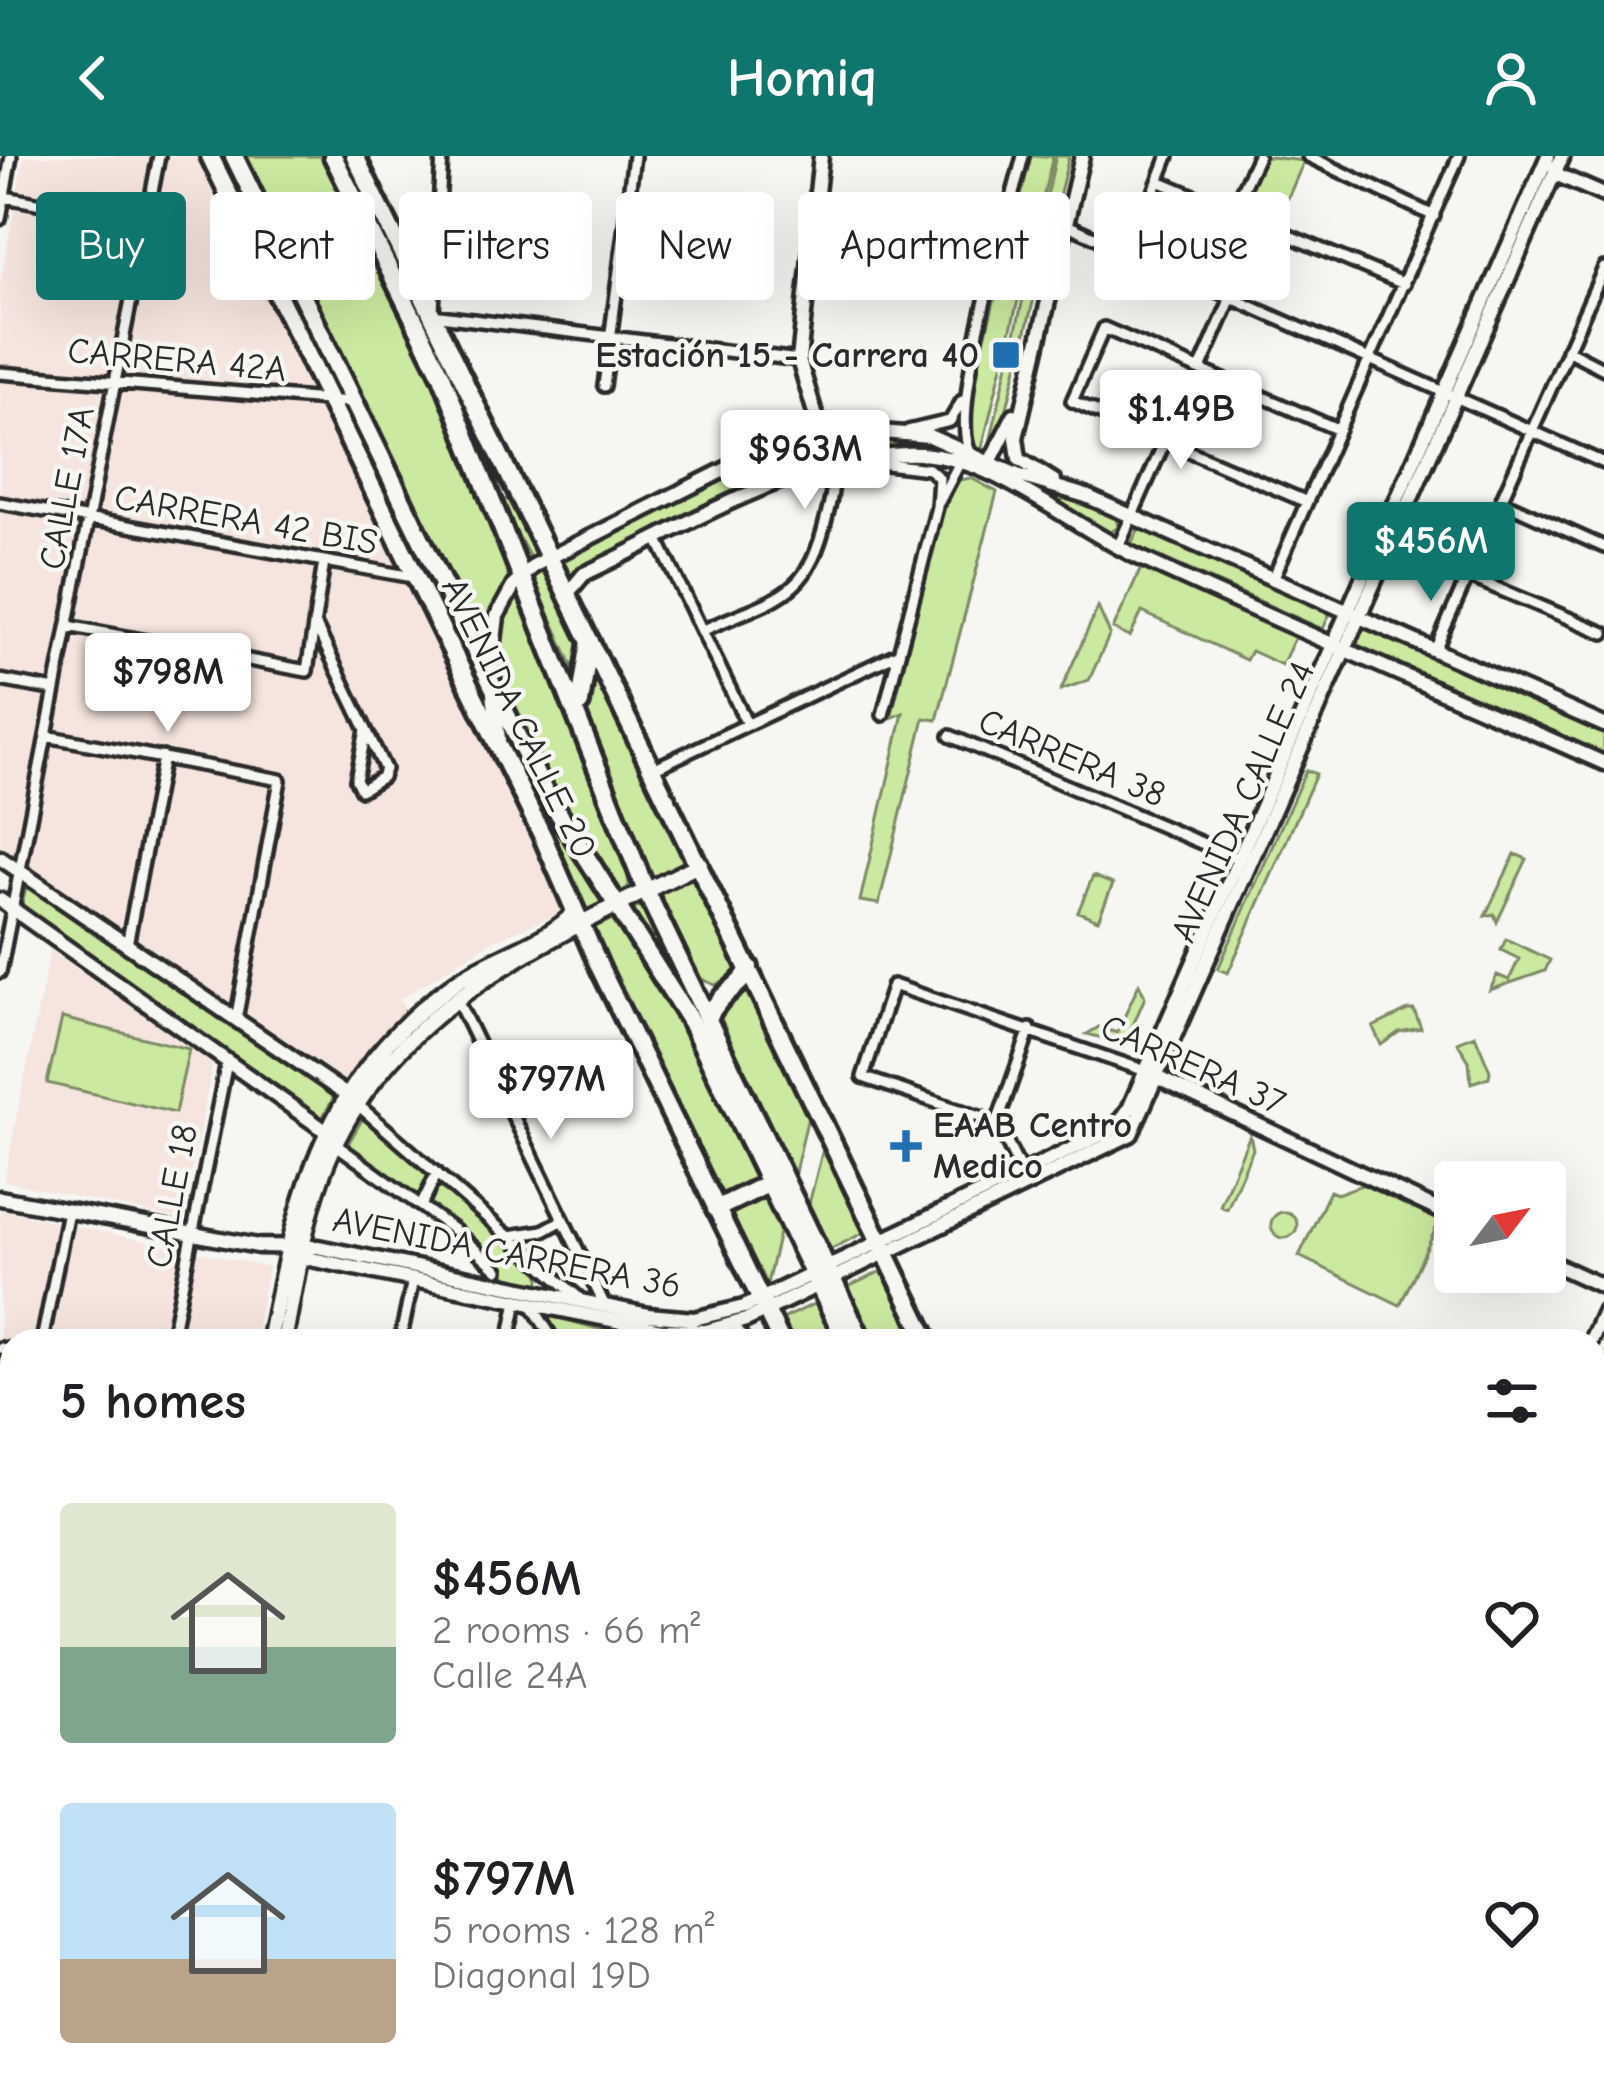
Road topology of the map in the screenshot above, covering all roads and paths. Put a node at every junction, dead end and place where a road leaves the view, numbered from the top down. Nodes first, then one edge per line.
1 (11, 156) edge
2 (159, 156) edge
3 (210, 156) edge
4 (234, 156) edge
5 (334, 156) edge
6 (355, 156) edge
7 (442, 156) edge
8 (634, 156) edge
9 (821, 156) edge
10 (1021, 156) edge
11 (1082, 156) edge
12 (1168, 156) edge
13 (1258, 156) edge
14 (1308, 156) edge
15 (1459, 156) edge
16 (1552, 159) edge
17 (1161, 182) junction
18 (152, 192) edge
19 (227, 192) edge
20 (250, 192) edge
21 (438, 192) edge
22 (1157, 192) edge
23 (1188, 192) edge
24 (1241, 192) edge
25 (1604, 195) edge
26 (2, 196) edge
27 (36, 203) edge
28 (1070, 207) edge
29 (1434, 216) junction
30 (0, 219) edge
31 (1290, 234) edge
32 (398, 245) joint
33 (1602, 276) edge
34 (1404, 284) junction
35 (131, 300) edge
36 (280, 300) edge
37 (299, 300) edge
38 (426, 300) edge
39 (1047, 300) edge
40 (1230, 300) edge
41 (1238, 300) edge
42 (424, 319) junction
43 (611, 338) junction
44 (1567, 350) junction
45 (1370, 359) junction
46 (799, 360) junction
47 (1604, 368) edge
48 (1199, 370) junction
49 (0, 373) edge
50 (115, 382) junction
51 (604, 386) dead end
52 (966, 390) junction
53 (1449, 394) junction
54 (327, 400) junction
55 (350, 402) junction
56 (1021, 402) junction
57 (1339, 430) junction
58 (1532, 431) junction
59 (824, 433) junction
60 (898, 433) junction
61 (1165, 441) junction
62 (965, 457) junction
63 (836, 462) junction
64 (990, 462) junction
65 (1604, 463) edge
66 (514, 484) junction
67 (1074, 492) junction
68 (491, 496) junction
69 (1501, 501) junction
70 (0, 502) edge
71 (1307, 502) junction
72 (937, 507) junction
73 (1132, 516) junction
74 (88, 519) junction
75 (658, 540) junction
76 (1604, 547) edge
77 (1118, 548) junction
78 (549, 555) junction
79 (324, 562) junction
80 (524, 574) junction
81 (1468, 576) junction
82 (412, 577) junction
83 (1273, 579) junction
84 (568, 593) junction
85 (1352, 614) junction
86 (315, 623) junction
87 (461, 624) junction
88 (68, 626) junction
89 (703, 631) junction
90 (1604, 632) edge
91 (590, 639) junction
92 (1338, 645) junction
93 (448, 649) junction
94 (1435, 650) junction
95 (899, 653) junction
96 (0, 680) edge
97 (492, 686) junction
98 (55, 690) junction
99 (883, 715) dead end
100 (581, 722) junction
101 (747, 724) junction
102 (1604, 725) edge
103 (366, 730) junction
104 (46, 736) junction
105 (950, 736) dead end
106 (503, 756) junction
107 (163, 757) junction
108 (1604, 763) edge
109 (653, 769) junction
110 (549, 802) junction
111 (0, 858) edge
112 (1239, 859) junction
113 (700, 864) junction
114 (20, 872) junction
115 (646, 891) junction
116 (0, 900) edge
117 (615, 908) junction
118 (13, 909) junction
119 (578, 918) junction
120 (127, 945) junction
121 (749, 967) junction
122 (0, 972) edge
123 (456, 997) junction
124 (708, 1019) junction
125 (236, 1020) junction
126 (1030, 1029) junction
127 (227, 1062) junction
128 (1151, 1075) junction
129 (353, 1100) junction
130 (997, 1123) junction
131 (331, 1138) junction
132 (437, 1173) junction
133 (1025, 1178) junction
134 (772, 1182) junction
135 (0, 1198) edge
136 (421, 1206) junction
137 (1434, 1208) edge
138 (716, 1209) junction
139 (68, 1211) junction
140 (563, 1220) junction
141 (192, 1234) junction
142 (509, 1236) junction
143 (883, 1247) junction
144 (297, 1250) junction
145 (547, 1269) junction
146 (498, 1270) dead end
147 (1566, 1270) edge
148 (823, 1276) junction
149 (412, 1280) junction
150 (1604, 1287) edge
151 (532, 1298) junction
152 (583, 1302) junction
153 (763, 1305) junction
154 (605, 1306) junction
155 (733, 1325) junction
156 (44, 1329) edge
157 (173, 1329) edge
158 (273, 1329) edge
159 (286, 1329) edge
160 (402, 1329) edge
161 (515, 1329) edge
162 (548, 1329) edge
163 (664, 1329) edge
164 (701, 1329) edge
165 (736, 1329) edge
166 (775, 1329) edge
167 (842, 1329) edge
168 (855, 1329) edge
169 (922, 1329) edge

1 - 26 street
2 - 18 street, CALLE 17A
3 - 19 highway, AVENIDA CALLE 20
4 - 20 highway, AVENIDA CALLE 20
5 - 42 highway, AVENIDA CALLE 20
6 - 32 highway, AVENIDA CALLE 20
7 - 21 street
8 - 43 street
9 - 46 main road
10 - 52 street
11 - 28 main road
12 - 17 street
13 - 24 street
14 - 29 street
15 - 29 street
16 - 25 main road
16 - 53 main road, AVENIDA CALLE 24
17 - 22 street
17 - 23 street
26 - 27 street
26 - 30 street
29 - 34 street
31 - 34 street
32 - 42 highway, AVENIDA CALLE 20
33 - 44 street
34 - 45 street
35 - 50 street, CALLE 17A
36 - 54 highway, AVENIDA CALLE 20
37 - 55 highway, AVENIDA CALLE 20
38 - 42 street
39 - 56 main road
40 - 48 street
41 - 45 street
42 - 43 street
42 - 66 highway, AVENIDA CALLE 20
42 - 68 highway, AVENIDA CALLE 20
43 - 46 street
43 - 51 street
44 - 47 street
44 - 58 street
45 - 53 street
45 - 57 street
46 - 59 main road
48 - 57 street
48 - 61 street
49 - 50 street, CARRERA 42A
50 - 54 street, CARRERA 42A
50 - 74 street, CALLE 17A
52 - 60 street
52 - 62 street
53 - 58 street
53 - 85 main road, AVENIDA CALLE 24
54 - 55 street, CARRERA 42A
54 - 82 highway, AVENIDA CALLE 20
55 - 87 highway, AVENIDA CALLE 20
56 - 64 main road
56 - 67 main road
57 - 71 street
58 - 65 street
58 - 69 street
59 - 60 main road
59 - 63 main road
59 - 78 main road
60 - 62 main road
61 - 71 street
61 - 73 street
62 - 63 main road
62 - 64 main road
62 - 72 street
62 - 77 main road
63 - 72 street
63 - 75 main road
63 - 89 street
64 - 67 main road
66 - 68 highway
66 - 78 highway, AVENIDA CALLE 20
67 - 73 main road
68 - 80 highway, AVENIDA CALLE 20
69 - 76 street
69 - 81 street
70 - 74 street, CARRERA 42 BIS
71 - 83 street
72 - 95 street
73 - 77 street
73 - 83 main road
74 - 79 street, CARRERA 42 BIS
74 - 88 street, CALLE 17A
75 - 84 main road
75 - 89 street
77 - 92 main road
78 - 80 main road
78 - 84 highway, AVENIDA CALLE 20
79 - 82 street, CARRERA 42 BIS
79 - 86 street
80 - 97 main road
80 - 100 highway, AVENIDA CALLE 20
81 - 90 street
81 - 94 street
82 - 93 highway, AVENIDA CALLE 20
83 - 85 main road
84 - 91 highway, AVENIDA CALLE 20
85 - 92 main road, AVENIDA CALLE 24
85 - 94 main road
86 - 88 street
86 - 103 street
87 - 93 highway
87 - 97 highway, AVENIDA CALLE 20
88 - 98 street, CALLE 17A
89 - 101 street
91 - 100 highway
91 - 109 highway, AVENIDA CALLE 20
92 - 108 main road
92 - 112 main road, AVENIDA CALLE 24
92 - 128 main road, AVENIDA CALLE 24
93 - 106 highway, AVENIDA CALLE 20
94 - 102 main road
95 - 99 street
95 - 101 street
96 - 98 street
97 - 106 main road
97 - 110 highway, AVENIDA CALLE 20
98 - 104 street, CALLE 17A
100 - 115 highway, AVENIDA CALLE 20
101 - 109 street
103 - 103 street
104 - 107 street
104 - 114 street, CALLE 17A
105 - 112 street, CARRERA 38
106 - 110 highway
106 - 119 highway, AVENIDA CALLE 20
107 - 120 street
107 - 125 street
109 - 113 highway, AVENIDA CALLE 20
110 - 117 highway, AVENIDA CALLE 20
111 - 114 main road
112 - 128 main road, AVENIDA CALLE 24
113 - 115 main road
113 - 121 highway, AVENIDA CALLE 20
114 - 118 street, CALLE 17A
114 - 120 main road
115 - 117 main road
115 - 124 highway, AVENIDA CALLE 20
116 - 118 main road
117 - 119 main road
117 - 134 highway, AVENIDA CALLE 20
118 - 122 street, CALLE 17A
118 - 127 main road
119 - 123 main road
119 - 129 main road
119 - 138 highway, AVENIDA CALLE 20
120 - 125 main road
121 - 124 highway
121 - 143 highway, AVENIDA CALLE 20
123 - 129 main road
123 - 140 street
124 - 148 highway, AVENIDA CALLE 20
125 - 129 main road
126 - 128 street, CARRERA 37
126 - 130 street
126 - 130 street, CARRERA 37
127 - 131 main road
127 - 141 street, CALLE 18
128 - 133 main road, AVENIDA CARRERA 36
128 - 137 main road, CARRERA 37
129 - 131 main road
129 - 132 street
130 - 133 street
131 - 136 street
131 - 144 main road
132 - 136 street
132 - 142 street
133 - 143 main road, AVENIDA CARRERA 36
134 - 138 highway
134 - 148 highway, AVENIDA CALLE 20
135 - 139 main road, AVENIDA CARRERA 36
136 - 146 street
138 - 153 highway, AVENIDA CALLE 20
139 - 141 main road, AVENIDA CARRERA 36
139 - 156 street
140 - 142 street
140 - 154 street
141 - 144 main road, AVENIDA CARRERA 36
141 - 157 street, CALLE 18
142 - 145 street
143 - 148 main road, AVENIDA CARRERA 36
143 - 169 highway, AVENIDA CALLE 20
144 - 149 main road, AVENIDA CARRERA 36
144 - 151 main road, AVENIDA CARRERA 36
144 - 158 main road
144 - 159 main road
145 - 151 street
145 - 152 street
147 - 150 main road
148 - 153 main road, AVENIDA CARRERA 36
148 - 167 highway
148 - 168 highway
149 - 151 main road, AVENIDA CARRERA 36
149 - 160 street
151 - 152 main road, AVENIDA CARRERA 36
151 - 161 street
151 - 162 street
151 - 163 main road, AVENIDA CARRERA 36
152 - 154 main road, AVENIDA CARRERA 36
153 - 154 main road, AVENIDA CARRERA 36
153 - 155 main road, AVENIDA CARRERA 36
153 - 166 highway, AVENIDA CALLE 20
155 - 164 main road, AVENIDA CARRERA 36
155 - 165 street

